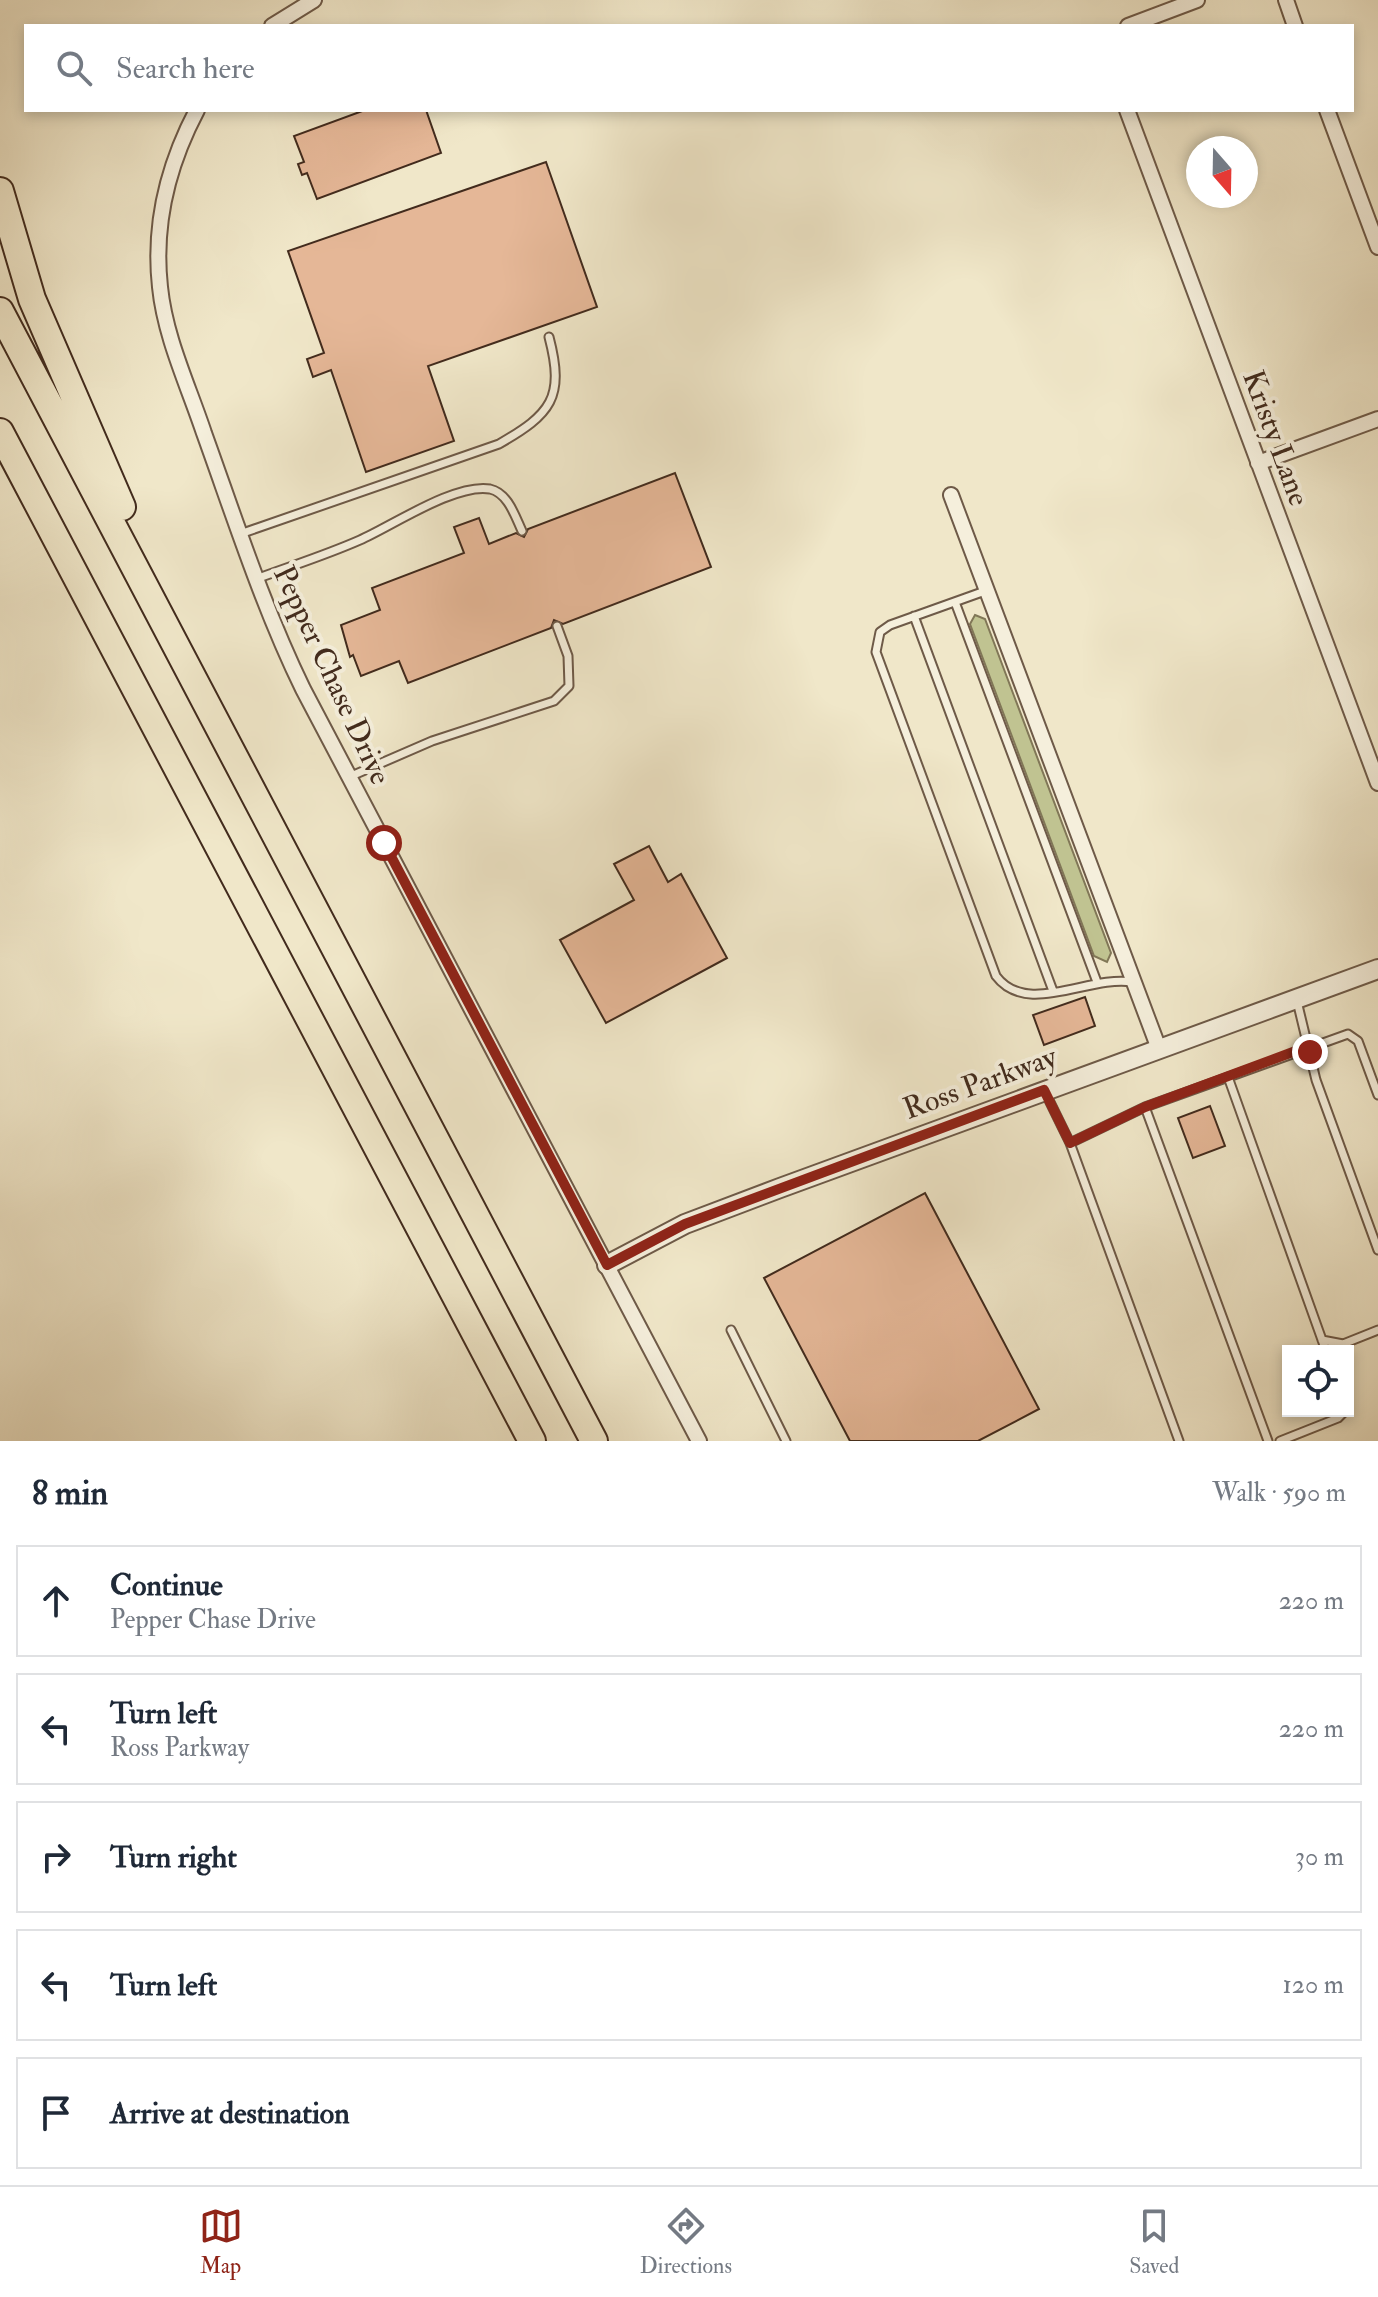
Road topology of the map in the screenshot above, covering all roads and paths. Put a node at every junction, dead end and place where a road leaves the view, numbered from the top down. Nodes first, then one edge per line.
1 (314, 0) edge
2 (1197, 0) edge
3 (1286, 0) edge
4 (275, 24) edge
5 (1133, 24) edge
6 (1294, 24) edge
7 (196, 112) edge
8 (1128, 112) edge
9 (1328, 112) edge
10 (0, 191) edge
11 (1378, 247) edge
12 (0, 311) edge
13 (549, 337) dead end
14 (1378, 419) edge
15 (0, 432) edge
16 (1258, 463) junction
17 (0, 468) edge
18 (951, 495) dead end
19 (522, 531) dead end
20 (240, 534) junction
21 (256, 579) junction
22 (146, 587) junction
23 (985, 591) junction
24 (955, 602) junction
25 (914, 616) junction
26 (557, 626) dead end
27 (349, 777) junction
28 (1378, 783) edge
29 (241, 890) junction
30 (1378, 969) edge
31 (1097, 982) junction
32 (1132, 982) junction
33 (1053, 991) junction
34 (1297, 999) junction
35 (1309, 1046) junction
36 (1159, 1049) junction
37 (1228, 1077) junction
38 (1044, 1090) junction
39 (1378, 1095) edge
40 (1145, 1107) junction
41 (1070, 1143) junction
42 (1378, 1250) edge
43 (607, 1265) junction
44 (731, 1330) dead end
45 (1378, 1330) edge
46 (1322, 1340) junction
47 (1324, 1345) edge
48 (1339, 1417) edge
49 (532, 1441) edge
50 (594, 1441) edge
51 (699, 1441) edge
52 (786, 1441) edge
53 (1179, 1441) edge
54 (1268, 1441) edge
55 (1280, 1441) edge

1 - 4 street
2 - 5 street
3 - 6 street
7 - 20 street, Pepper Chase Drive
8 - 16 street, Kristy Lane
9 - 11 street
10 - 22 highway
12 - 22 highway
13 - 20 lane
14 - 16 street
15 - 29 highway
16 - 28 street, Kristy Lane
17 - 29 highway
18 - 23 street
19 - 21 lane
20 - 21 street, Pepper Chase Drive
21 - 27 street, Pepper Chase Drive
22 - 50 highway
23 - 24 lane
23 - 32 street
24 - 25 lane
24 - 31 lane
25 - 33 lane
25 - 33 lane
26 - 27 lane
27 - 43 street, Pepper Chase Drive
29 - 49 highway
30 - 34 street, Ross Parkway
31 - 32 lane
31 - 33 lane
32 - 36 street
34 - 35 lane
34 - 36 street, Ross Parkway
35 - 37 lane
35 - 39 lane
35 - 42 lane
36 - 38 street, Ross Parkway
37 - 40 lane
37 - 46 lane
38 - 41 lane
38 - 43 street, Ross Parkway
40 - 41 lane
40 - 54 lane
41 - 53 lane
43 - 51 street, Pepper Chase Drive
44 - 52 lane
45 - 46 lane
46 - 47 lane
48 - 55 lane

